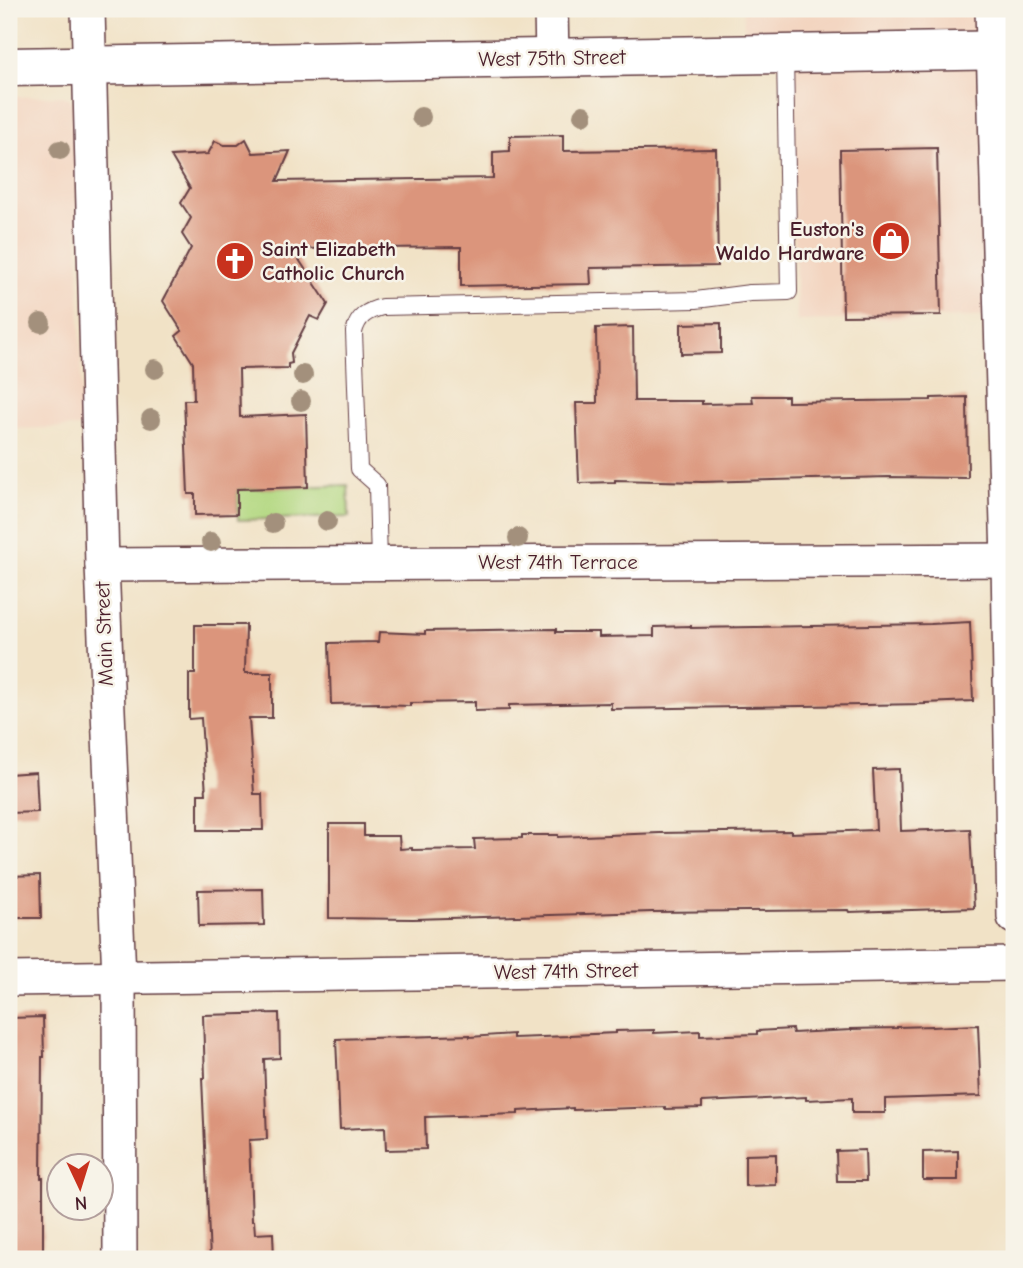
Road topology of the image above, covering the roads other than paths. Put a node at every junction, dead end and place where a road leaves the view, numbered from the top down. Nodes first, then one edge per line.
1 (88, 9) edge
2 (551, 9) edge
3 (992, 9) edge
4 (1004, 50) edge
5 (785, 54) junction
6 (552, 58) junction
7 (89, 66) junction
8 (9, 67) edge
9 (1011, 560) edge
10 (379, 563) junction
11 (102, 565) junction
12 (1014, 917) edge
13 (1014, 964) edge
14 (119, 977) junction
15 (9, 979) edge
16 (120, 1259) edge

1 - 7 street, Main Street
2 - 6 street
3 - 4 street
4 - 5 main road, West 75th Street
4 - 9 street
5 - 6 main road, West 75th Street
5 - 10 lane
6 - 7 main road, West 75th Street
7 - 8 main road, West 75th Street
7 - 11 street, Main Street
9 - 10 street, West 74th Terrace
9 - 12 street
10 - 11 street, West 74th Terrace
11 - 14 street, Main Street
13 - 14 street, West 74th Street
14 - 15 street, West 74th Street
14 - 16 street, Main Street

